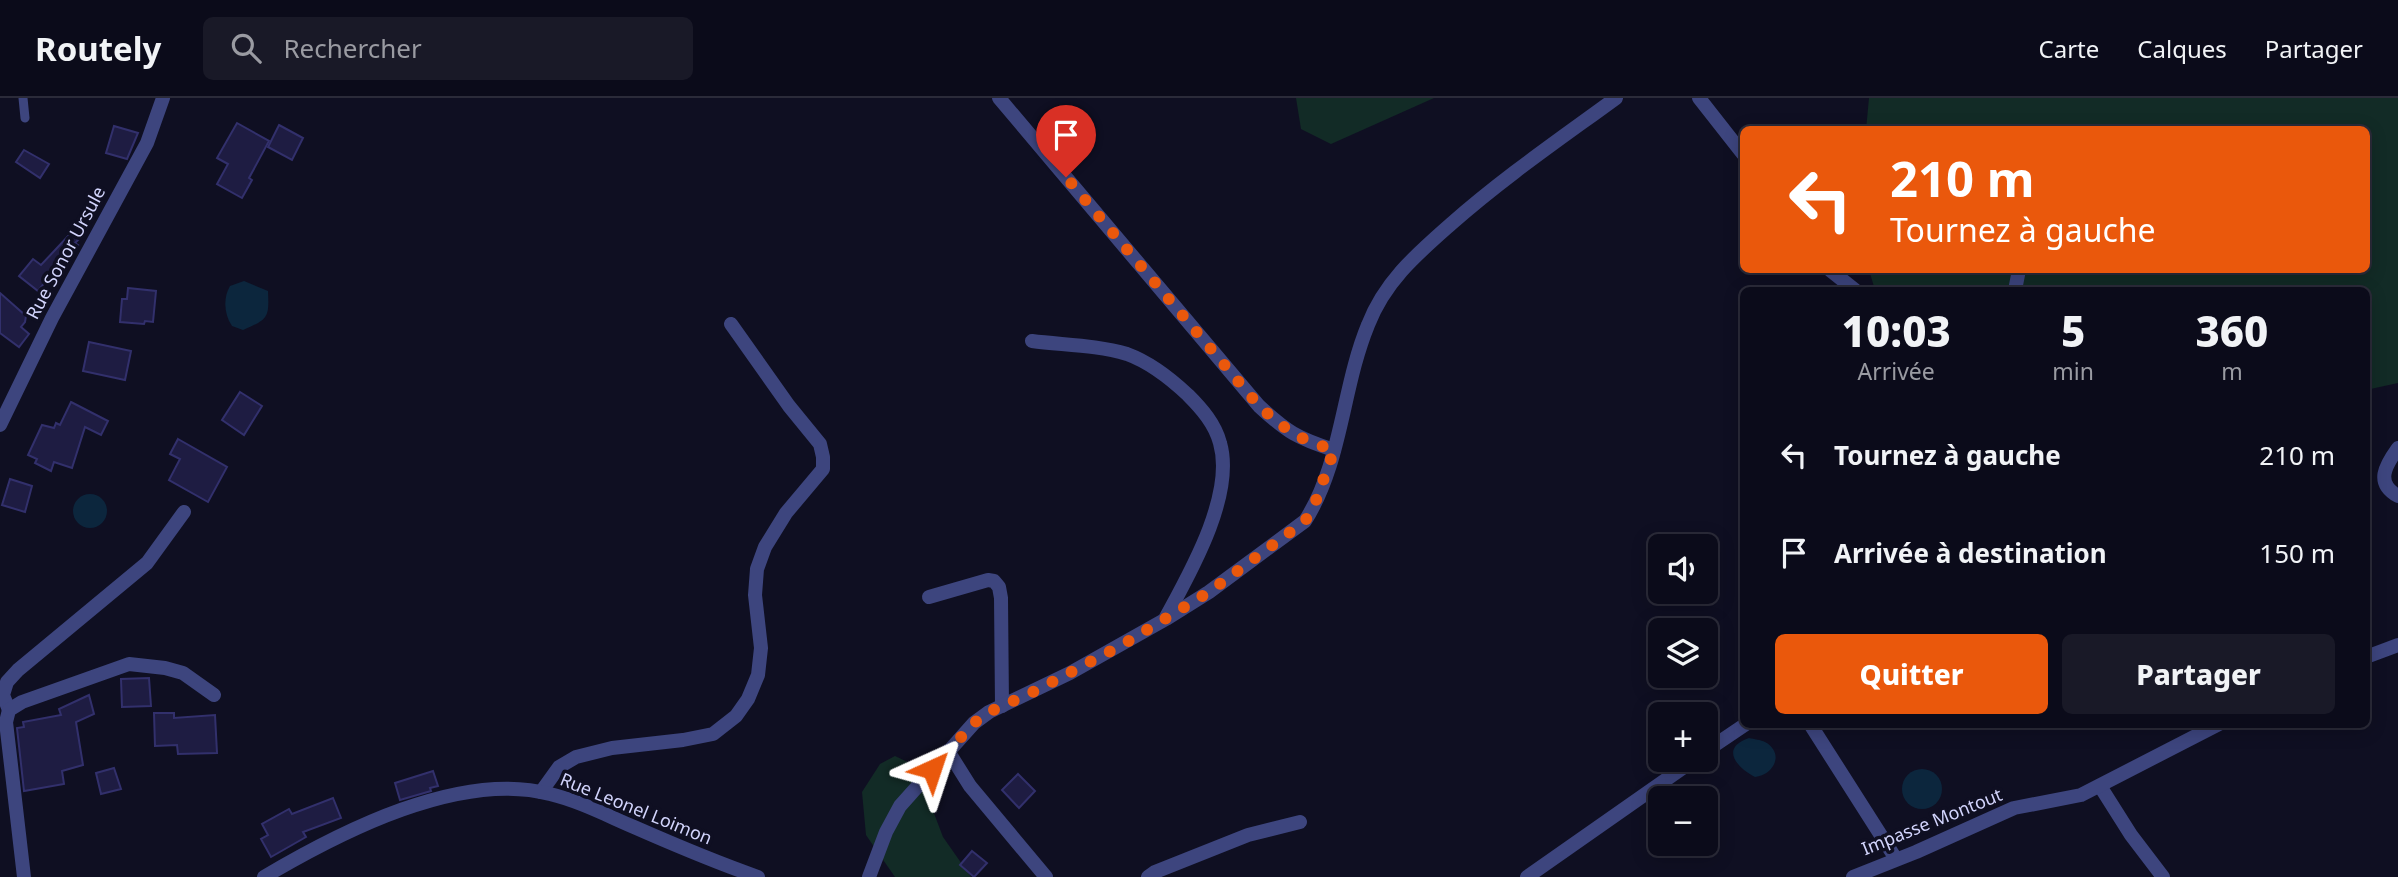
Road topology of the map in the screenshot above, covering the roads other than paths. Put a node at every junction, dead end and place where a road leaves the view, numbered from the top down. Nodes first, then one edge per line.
1 (23, 98) edge
2 (163, 98) edge
3 (999, 98) edge
4 (1616, 98) edge
5 (1699, 98) edge
6 (25, 118) dead end
7 (1740, 150) edge
8 (1834, 273) edge
9 (1851, 287) edge
10 (731, 324) dead end
11 (1032, 341) dead end
12 (0, 425) edge
13 (2398, 449) edge
14 (1334, 450) junction
15 (2398, 496) edge
16 (184, 512) dead end
17 (929, 597) dead end
18 (1166, 619) junction
19 (2398, 645) edge
20 (2370, 656) edge
21 (214, 695) dead end
22 (1002, 706) junction
23 (9, 710) junction
24 (1740, 728) edge
25 (1813, 728) edge
26 (2211, 728) edge
27 (1718, 743) edge
28 (948, 751) junction
29 (1677, 772) edge
30 (2100, 786) junction
31 (541, 792) junction
32 (1300, 822) dead end
33 (1896, 859) junction
34 (24, 877) edge
35 (264, 877) edge
36 (758, 877) edge
37 (869, 877) edge
38 (1046, 877) edge
39 (1148, 877) edge
40 (1527, 877) edge
41 (1853, 877) edge
42 (2163, 877) edge

1 - 6 lane
2 - 12 street, Rue Sonor Ursule
3 - 14 street
4 - 14 street
5 - 7 street
8 - 9 street
10 - 31 street
11 - 18 street
13 - 15 street
14 - 18 street
16 - 23 street
17 - 22 street
18 - 22 street
19 - 20 street
21 - 23 street
22 - 28 street
23 - 34 street
24 - 27 street
25 - 33 street
26 - 30 street, Impasse Montout
28 - 37 street
28 - 38 street
29 - 40 street
30 - 33 street, Impasse Montout
30 - 42 street
31 - 35 street, Rue Leonel Loimon
31 - 36 street, Rue Leonel Loimon
32 - 39 street
33 - 41 street, Impasse Montout

